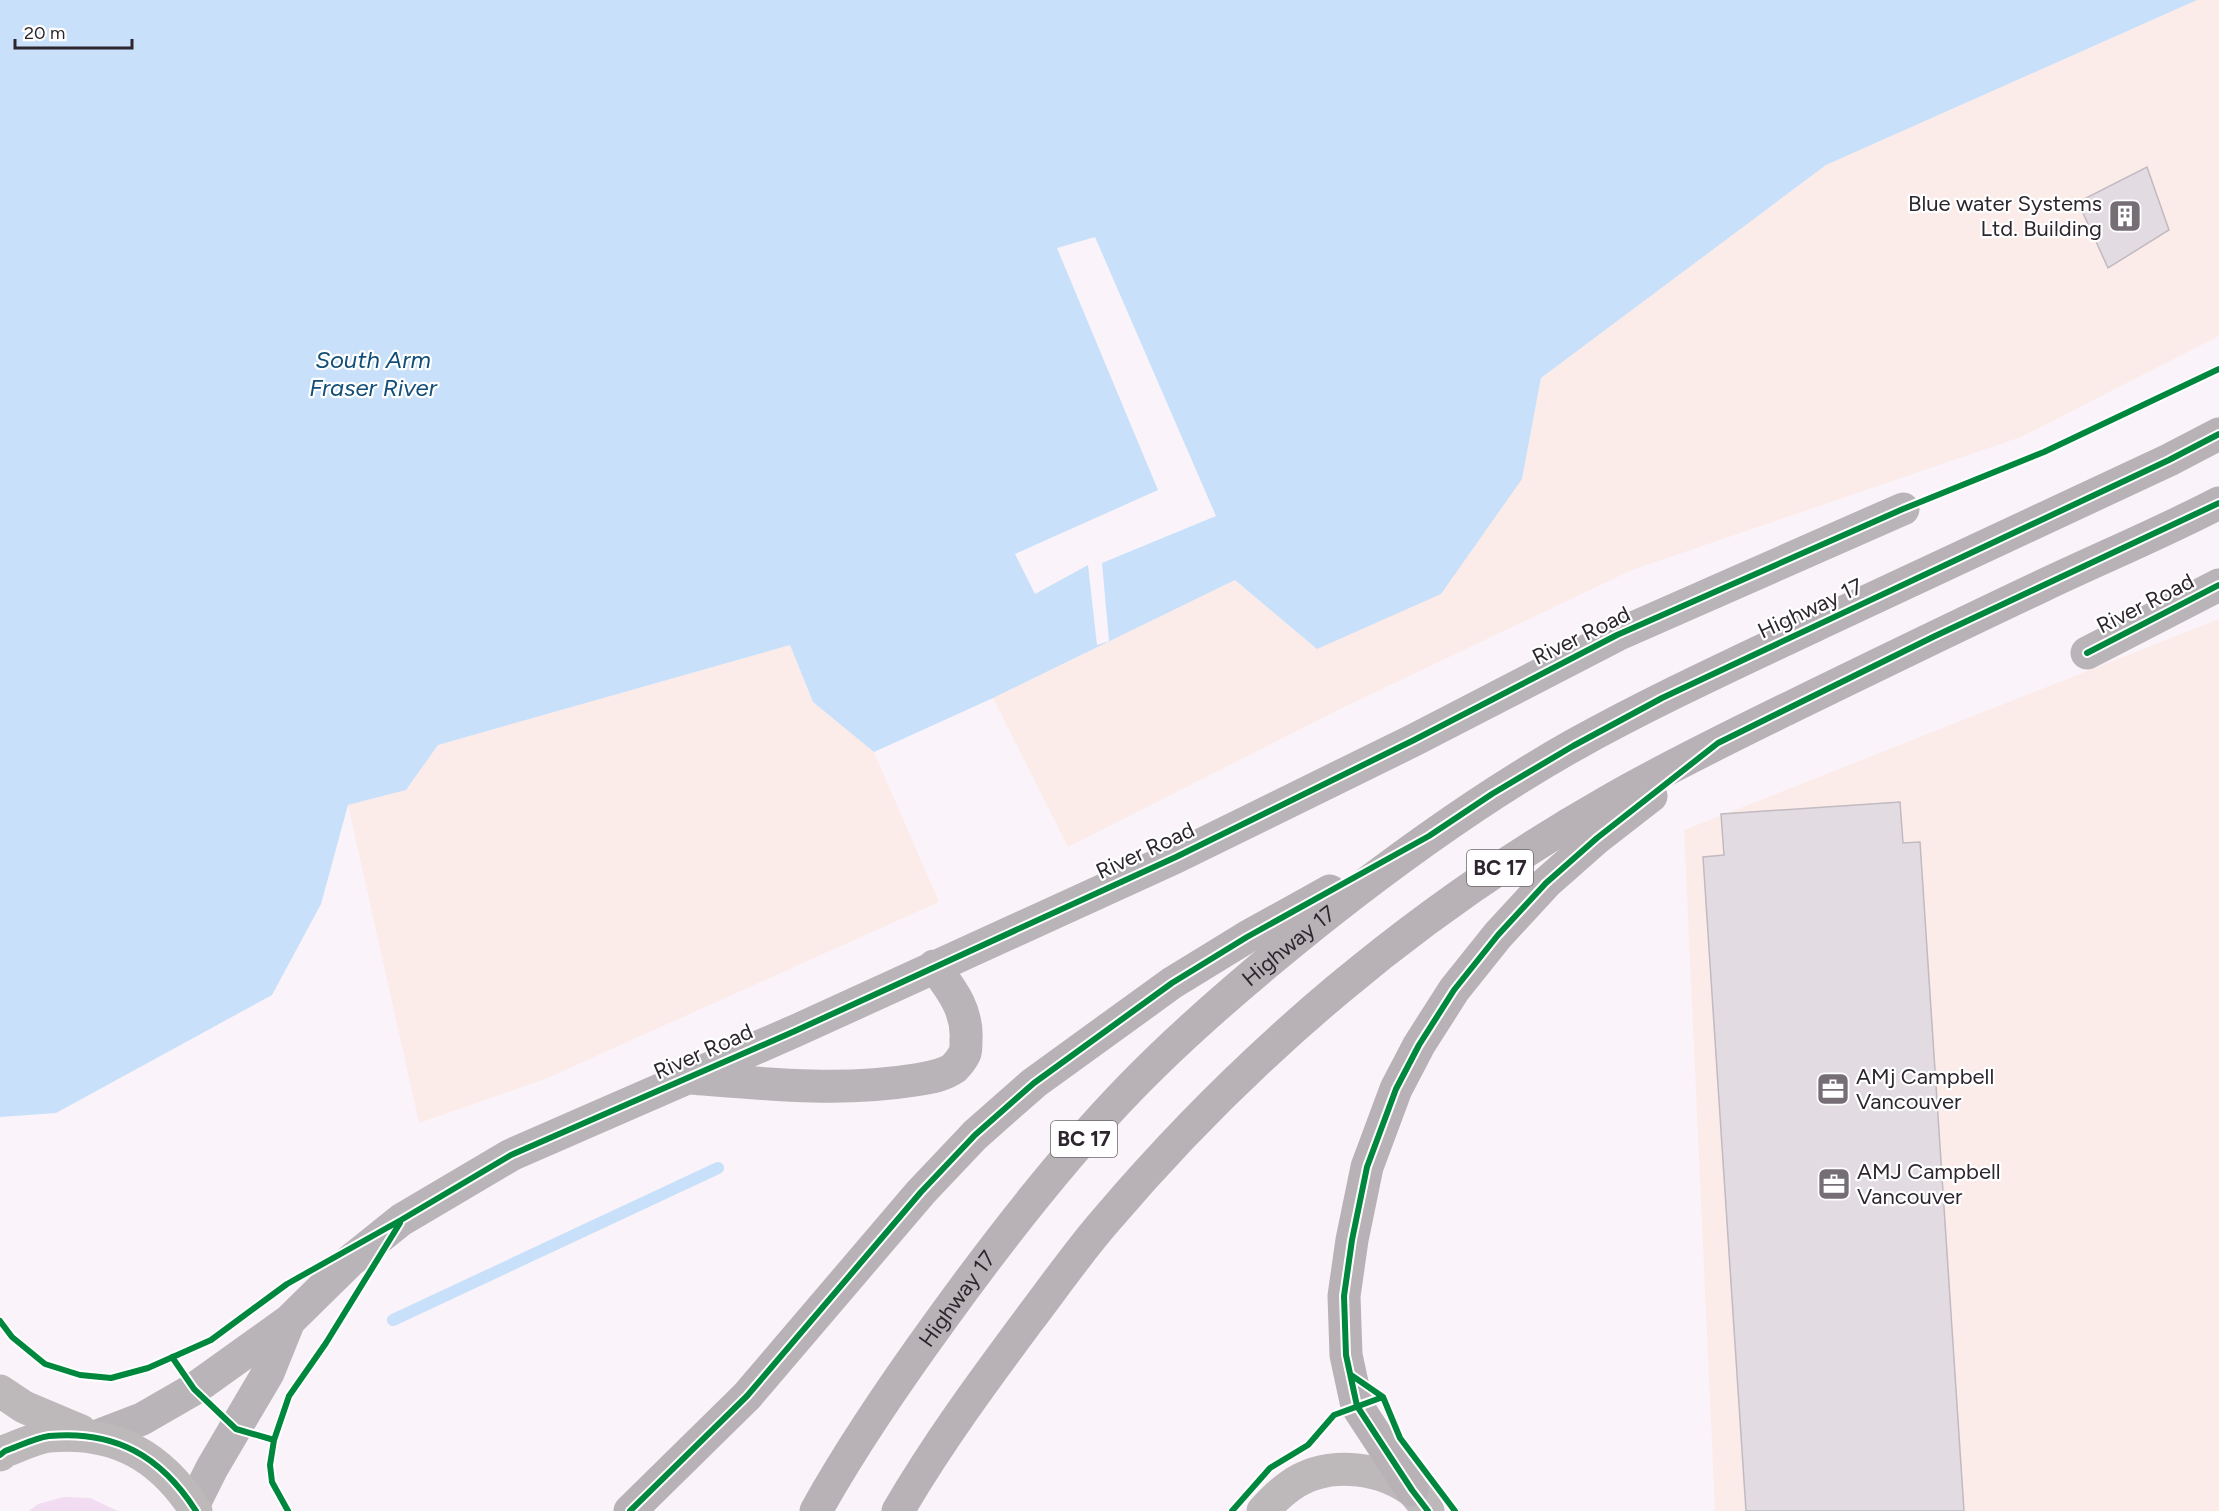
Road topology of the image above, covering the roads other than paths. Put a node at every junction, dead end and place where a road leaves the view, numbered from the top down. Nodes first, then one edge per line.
1 (2219, 434) edge
2 (2219, 502) edge
3 (1903, 509) dead end
4 (2219, 585) edge
5 (2087, 653) dead end
6 (1718, 743) junction
7 (1429, 836) junction
8 (934, 966) junction
9 (687, 1078) junction
10 (289, 1321) junction
11 (0, 1391) edge
12 (93, 1436) junction
13 (0, 1455) edge
14 (1420, 1501) edge
15 (195, 1509) edge
16 (630, 1511) edge
17 (816, 1511) edge
18 (898, 1511) edge
19 (1263, 1511) edge

1 - 7 highway, Highway 17 / BC 17
2 - 6 highway, BC 17
3 - 8 street, River Road
4 - 5 street, River Road
6 - 14 highway, BC 17
6 - 18 highway, BC 17
7 - 16 highway
7 - 17 highway, Highway 17 / BC 17
8 - 9 street, River Road
8 - 9 street
9 - 10 street, River Road
10 - 12 street, River Road
10 - 15 street, River Road
11 - 12 main road
12 - 13 main road
12 - 15 main road
14 - 19 main road

